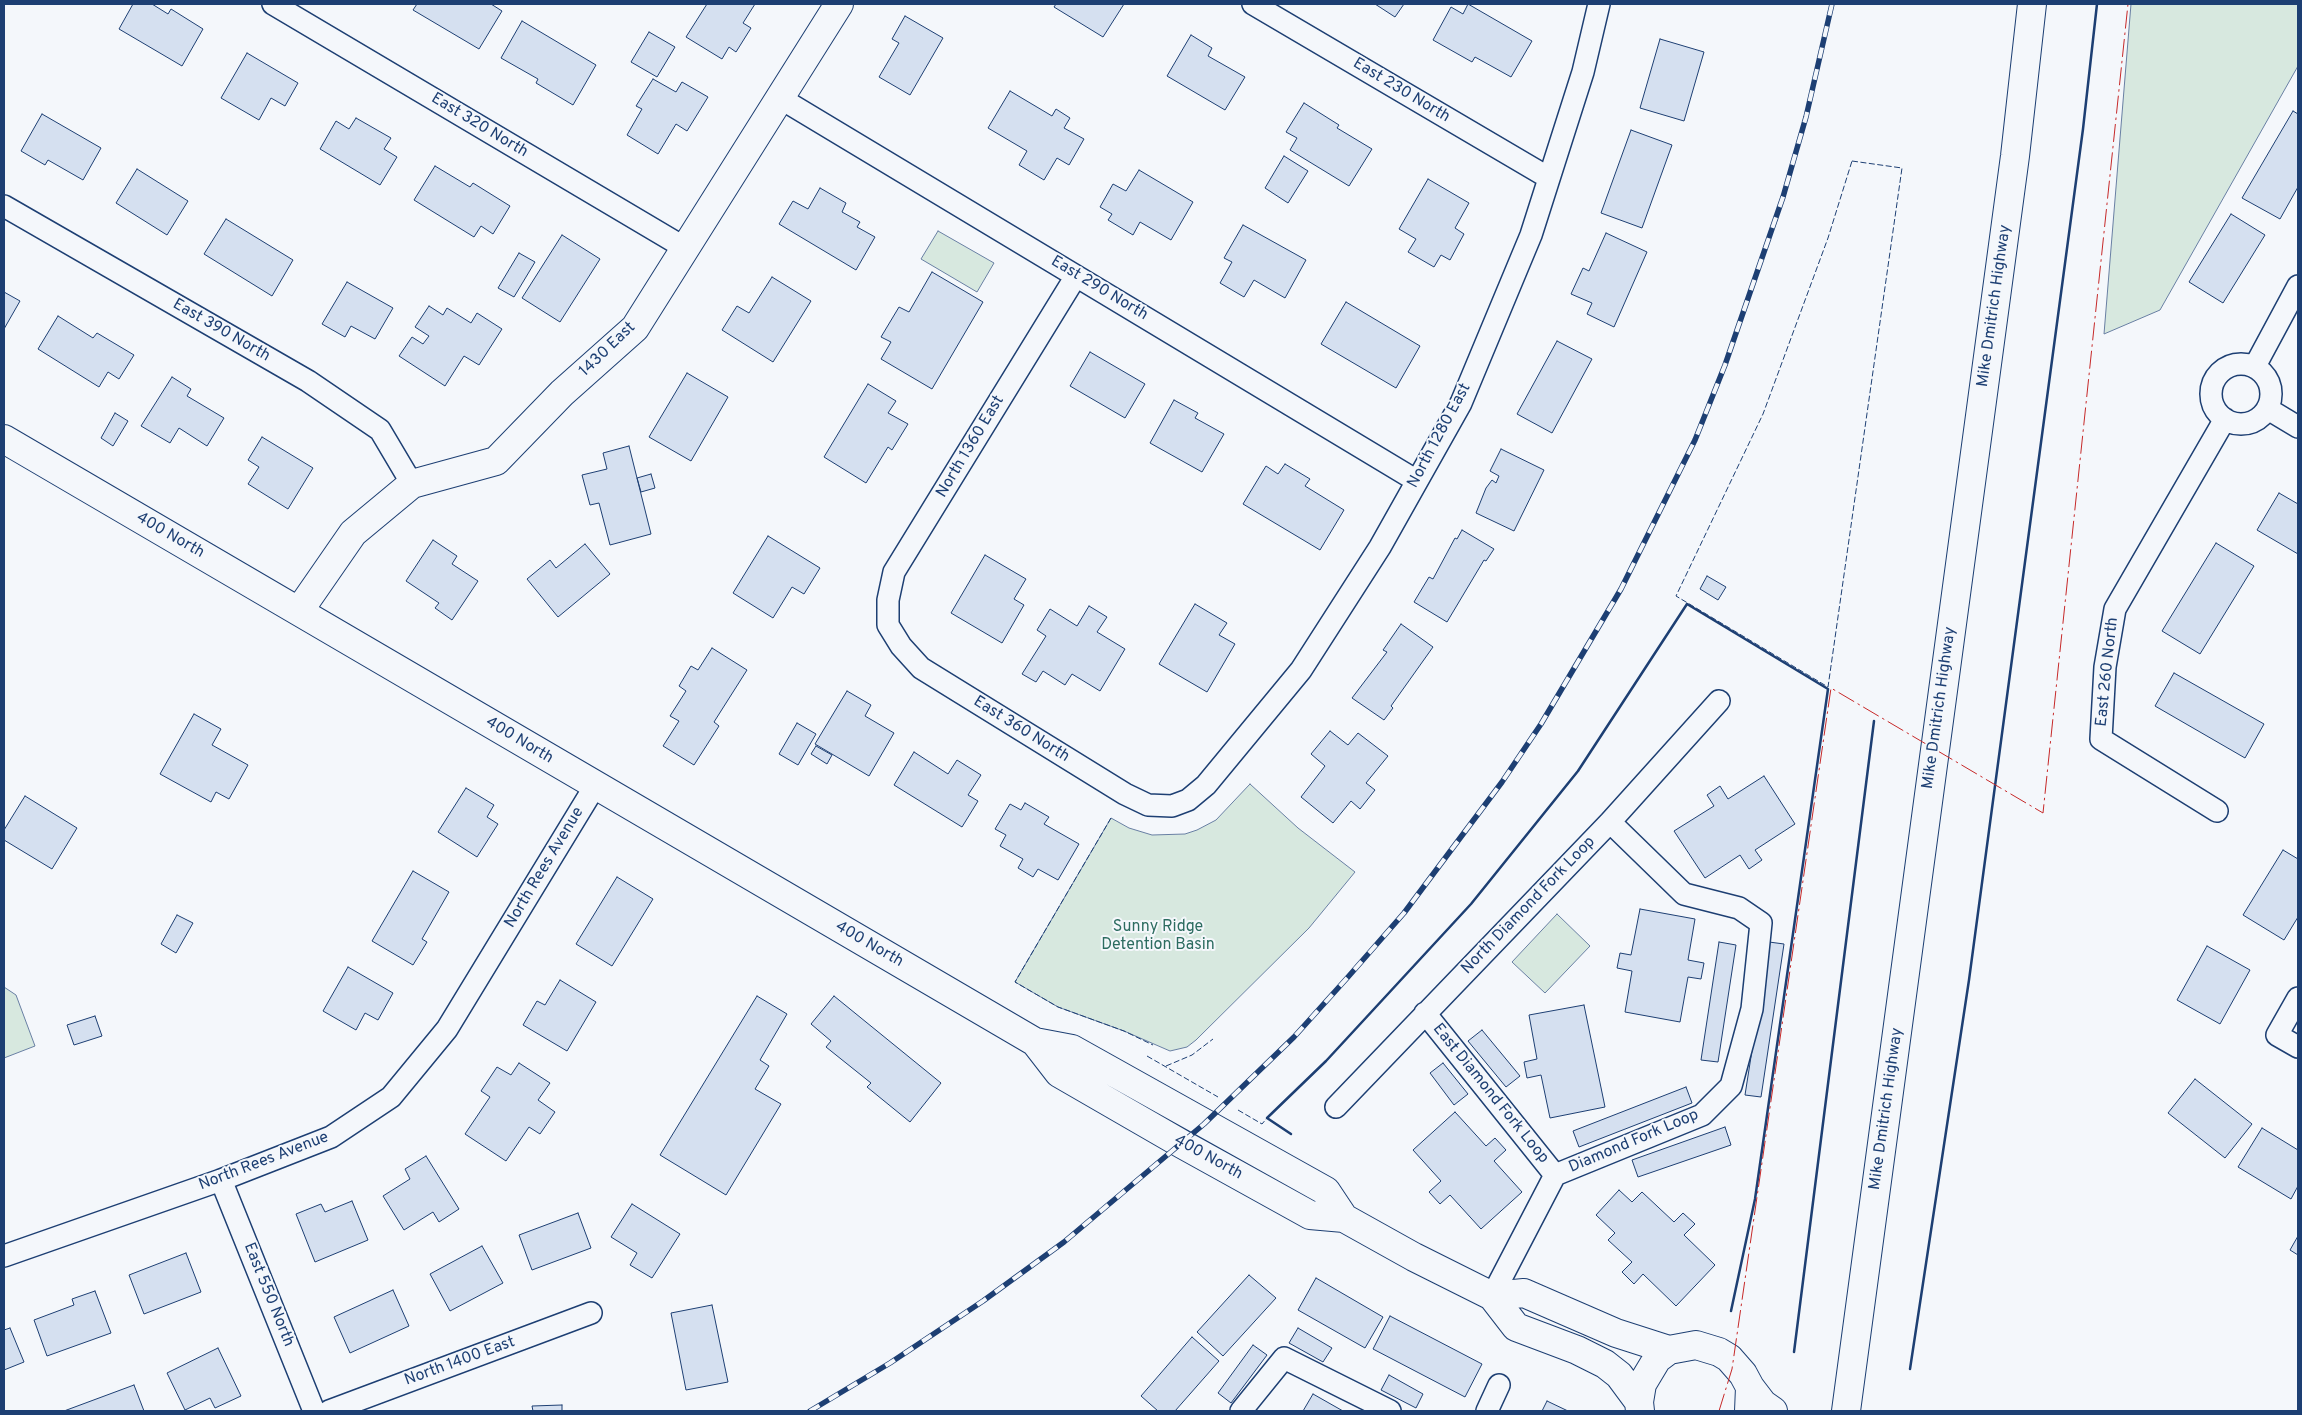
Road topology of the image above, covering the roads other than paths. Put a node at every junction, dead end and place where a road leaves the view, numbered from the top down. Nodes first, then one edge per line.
1 (273, 4) edge
2 (839, 4) edge
3 (1253, 4) edge
4 (1599, 4) edge
5 (2032, 4) edge
6 (780, 98) junction
7 (1549, 178) junction
8 (4, 206) edge
9 (685, 248) junction
10 (1076, 276) junction
11 (2298, 286) edge
12 (2255, 366) junction
13 (2268, 409) junction
14 (2225, 420) junction
15 (2298, 427) edge
16 (4, 439) edge
17 (1417, 481) junction
18 (412, 484) junction
19 (298, 611) junction
20 (888, 626) joint
21 (1719, 701) dead end
22 (595, 786) junction
23 (1172, 806) joint
24 (2217, 811) dead end
25 (1610, 822) junction
26 (2298, 998) edge
27 (1425, 1014) junction
28 (2298, 1048) edge
29 (1336, 1107) dead end
30 (1556, 1175) junction
31 (221, 1180) junction
32 (4, 1256) edge
33 (1492, 1296) junction
34 (591, 1313) dead end
35 (1669, 1350) junction
36 (1499, 1385) dead end
37 (1749, 1399) edge
38 (1639, 1407) edge
39 (314, 1411) edge
40 (329, 1411) edge
41 (1241, 1411) edge
42 (1390, 1411) edge
43 (1487, 1411) edge
44 (1773, 1411) edge
45 (1846, 1411) edge

1 - 9 street, East 320 North
2 - 6 main road, 1430 East
3 - 7 street, East 230 North
4 - 7 street, North 1280 East
5 - 45 main road, Mike Dmitrich Highway
6 - 9 main road, 1430 East
6 - 10 street, East 290 North
7 - 17 street, North 1280 East
8 - 18 street, East 390 North
9 - 18 main road, 1430 East
10 - 17 street, East 290 North
10 - 20 street, North 1360 East
11 - 12 street
12 - 13 street
12 - 14 street
13 - 14 street
13 - 15 street
14 - 24 street, East 260 North
16 - 19 main road, 400 North
17 - 23 street, North 1280 East
18 - 19 main road, 1430 East
19 - 22 main road, 400 North
20 - 23 street, East 360 North
21 - 25 street, North Diamond Fork Loop
22 - 31 street, North Rees Avenue
22 - 33 main road, 400 North
25 - 27 street, North Diamond Fork Loop
25 - 30 street, Diamond Fork Loop
26 - 28 street
27 - 29 street, North Diamond Fork Loop
27 - 30 street, East Diamond Fork Loop
30 - 33 street, Diamond Fork Loop
31 - 32 street, North Rees Avenue
31 - 39 street, East 550 North
33 - 35 main road
33 - 38 main road
34 - 40 street, North 1400 East
35 - 37 main road
35 - 38 main road
36 - 43 street
37 - 44 main road
41 - 42 street

